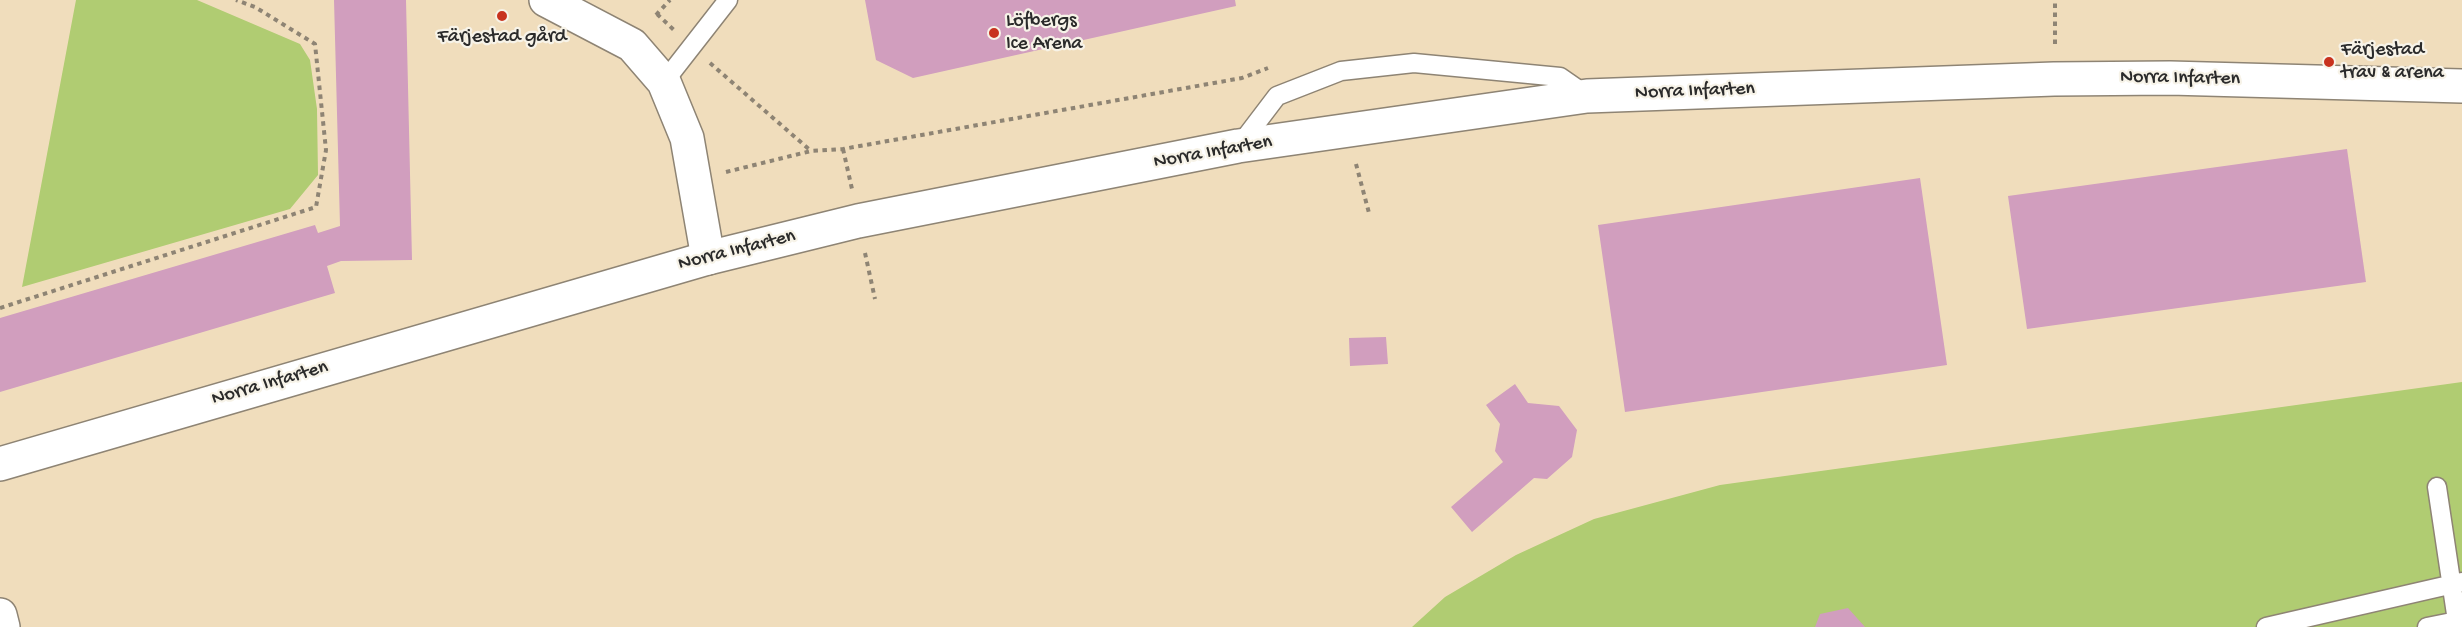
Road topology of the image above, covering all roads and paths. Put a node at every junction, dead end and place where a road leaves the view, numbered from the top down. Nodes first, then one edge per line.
1 (236, 0) edge
2 (546, 0) edge
3 (728, 0) edge
4 (2055, 0) edge
5 (657, 14) dead end
6 (690, 45) junction
7 (2054, 79) junction
8 (664, 82) junction
9 (2462, 86) edge
10 (1587, 96) junction
11 (1239, 146) junction
12 (843, 149) dead end
13 (811, 152) dead end
14 (851, 185) dead end
15 (866, 256) dead end
16 (708, 258) junction
17 (875, 299) dead end
18 (0, 308) edge
19 (0, 464) edge
20 (2437, 487) dead end
21 (2457, 583) edge
22 (0, 615) edge
23 (2460, 621) edge
24 (3, 627) edge
25 (2266, 627) edge
26 (2427, 627) edge

1 - 18 path
2 - 8 street
3 - 6 lane
4 - 7 path
5 - 6 path
6 - 8 lane
6 - 13 path
7 - 9 street, Norra Infarten
7 - 10 street, Norra Infarten
8 - 16 street
10 - 11 street, Norra Infarten
10 - 11 lane
11 - 16 street, Norra Infarten
12 - 14 path
15 - 17 path
16 - 19 street, Norra Infarten
20 - 21 lane
21 - 23 lane
21 - 25 lane
22 - 24 street
23 - 26 lane

